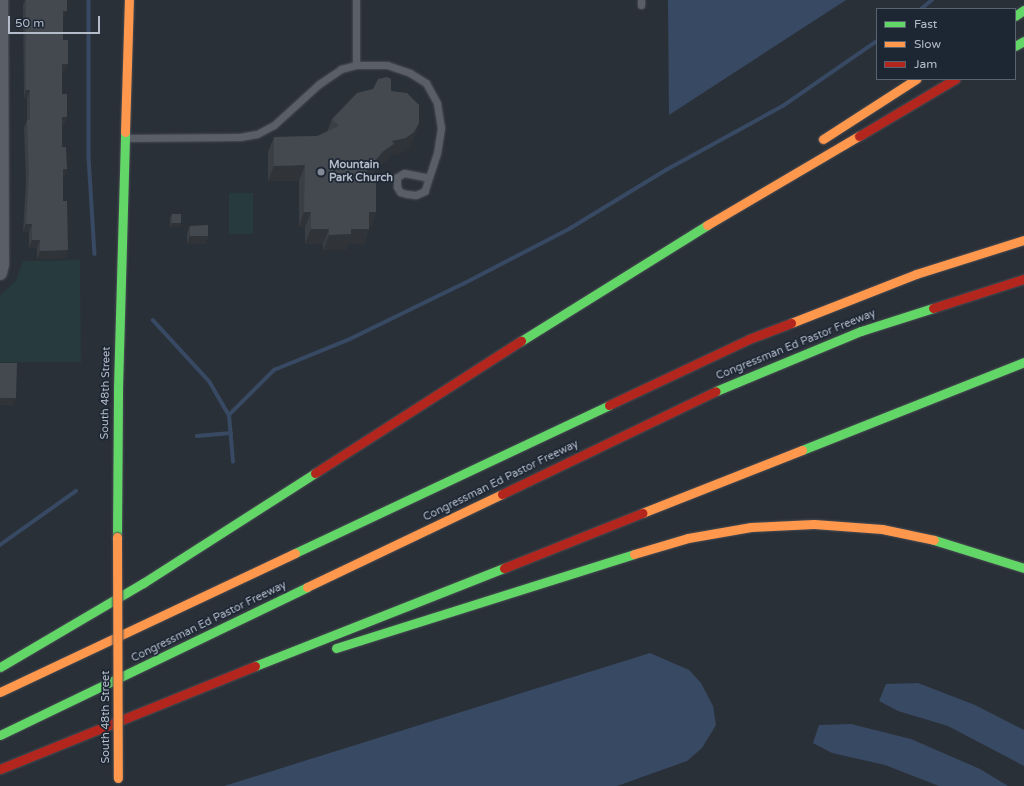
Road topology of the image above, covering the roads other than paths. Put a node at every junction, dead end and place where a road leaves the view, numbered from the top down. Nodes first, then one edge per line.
1 (1, 0) edge
2 (129, 0) edge
3 (356, 0) edge
4 (356, 65) junction
5 (914, 80) edge
6 (953, 80) edge
7 (0, 123) edge
8 (125, 138) junction
9 (817, 143) dead end
10 (428, 178) junction
11 (718, 207) dead end
12 (1024, 240) edge
13 (664, 249) junction
14 (0, 273) edge
15 (1024, 279) edge
16 (1024, 362) edge
17 (1024, 568) edge
18 (323, 652) dead end
19 (293, 662) dead end
20 (0, 666) edge
21 (0, 692) edge
22 (184, 697) junction
23 (0, 735) edge
24 (0, 769) edge
25 (118, 782) edge

1 - 7 street
2 - 8 main road, South 48th Street
3 - 4 lane
4 - 8 lane
4 - 10 lane
5 - 9 main road
6 - 13 main road
7 - 14 street
8 - 25 main road, South 48th Street, bridge
10 - 10 lane
11 - 13 main road
12 - 21 main road, Congressman Ed Pastor Freeway
13 - 20 main road
15 - 23 main road, Congressman Ed Pastor Freeway
16 - 22 main road
17 - 18 main road
19 - 22 main road
22 - 24 main road

